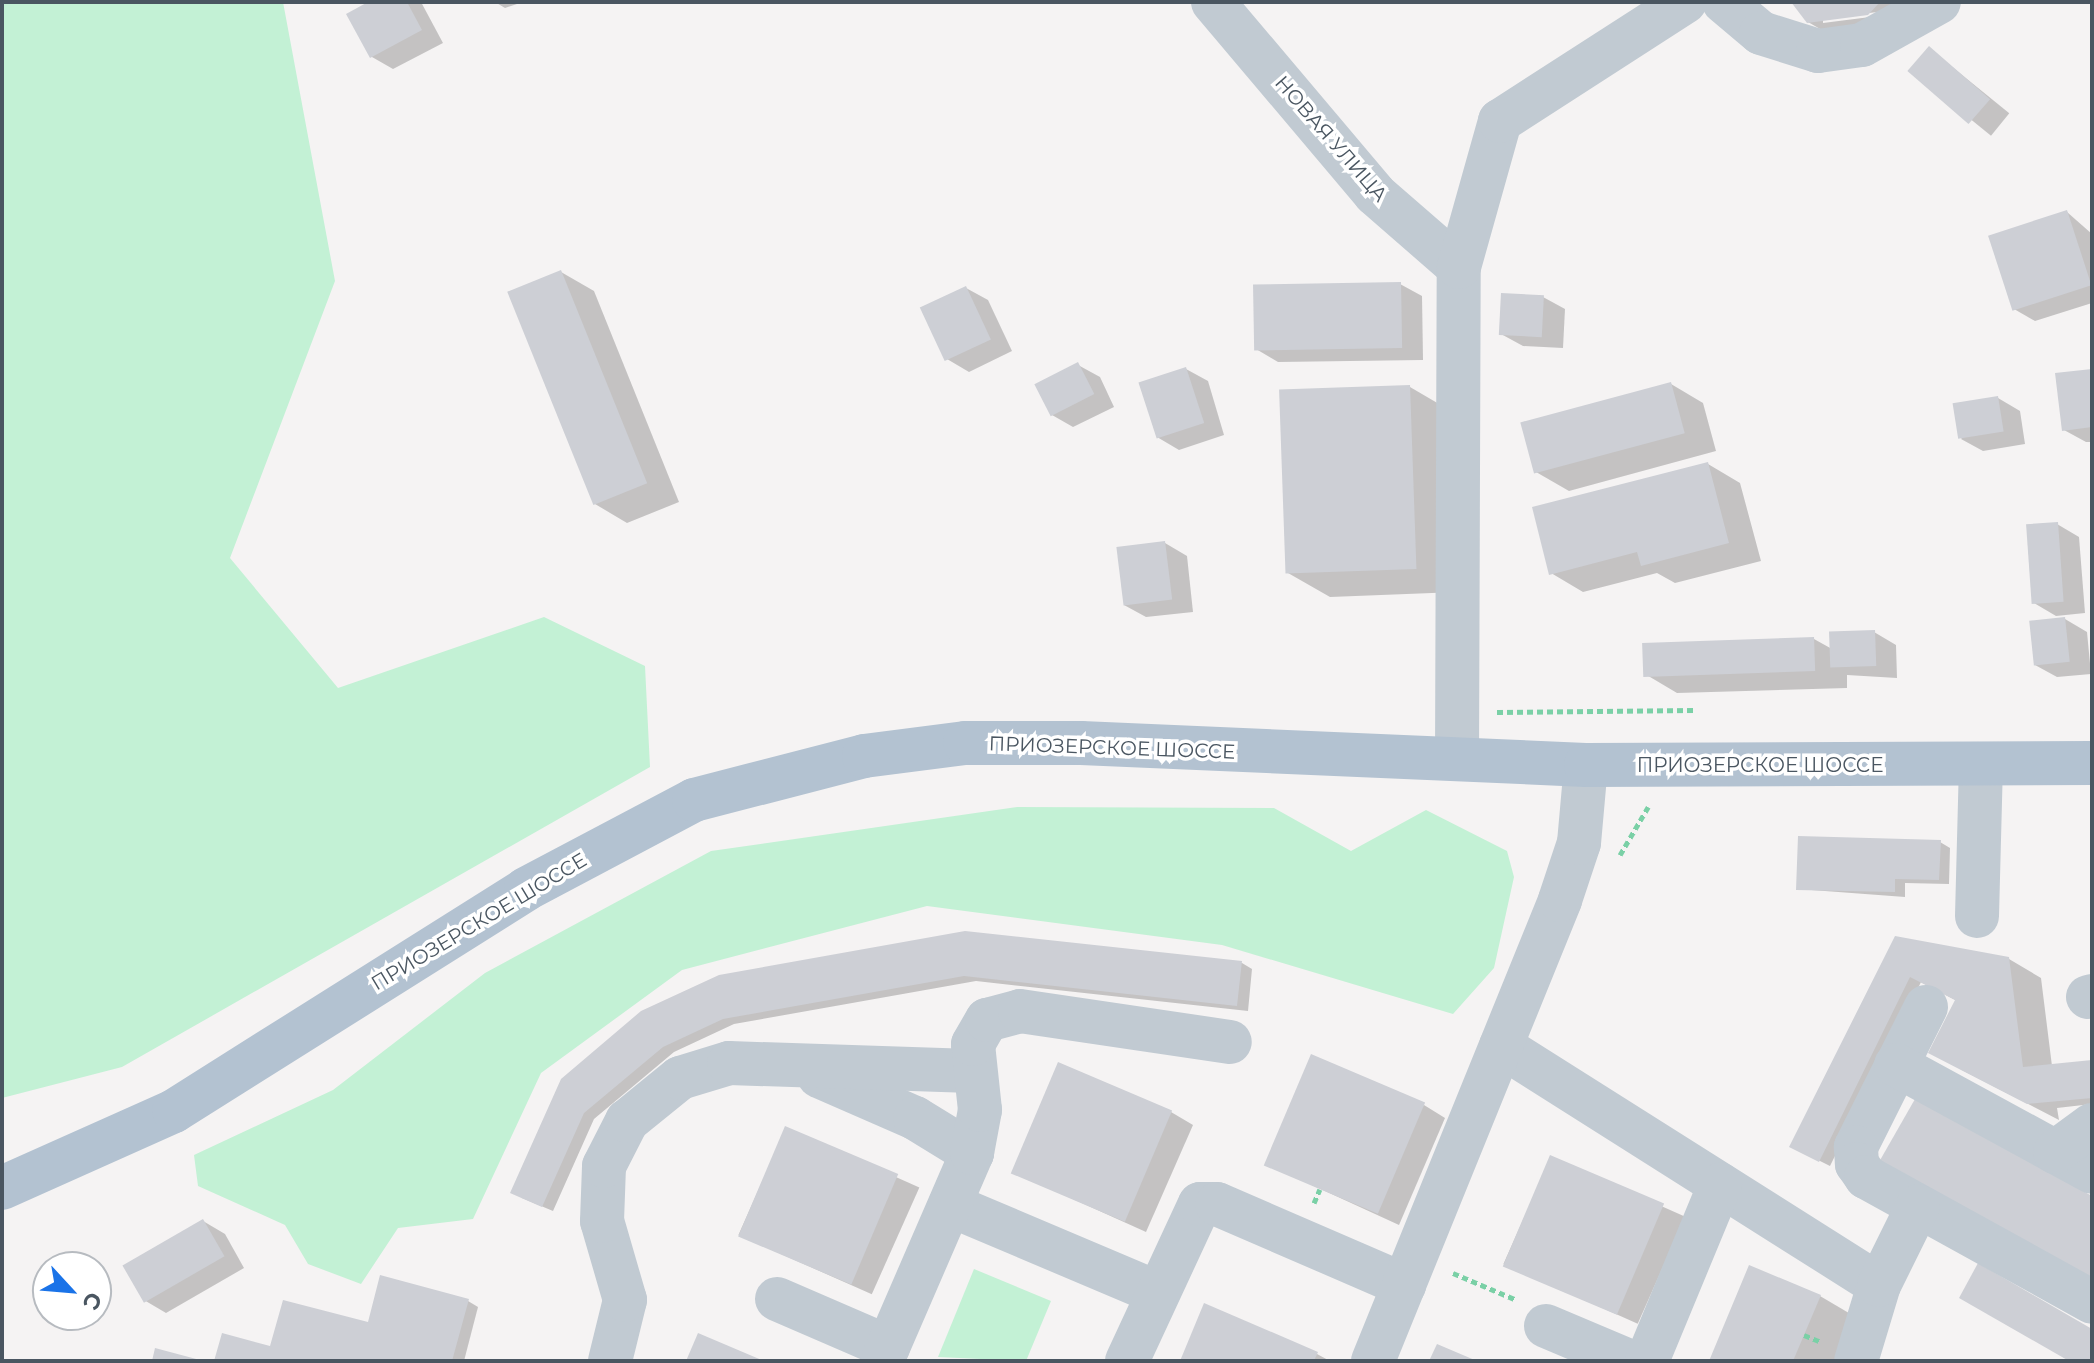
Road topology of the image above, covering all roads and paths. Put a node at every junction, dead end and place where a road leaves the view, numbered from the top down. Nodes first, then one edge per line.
1 (1213, 2) edge
2 (1685, 2) edge
3 (1724, 2) edge
4 (1939, 2) edge
5 (1459, 267) junction
6 (1456, 710) junction
7 (1694, 710) dead end
8 (1457, 759) junction
9 (1981, 764) junction
10 (2090, 764) edge
11 (1586, 765) junction
12 (1977, 916) dead end
13 (1926, 1007) dead end
14 (1230, 1042) dead end
15 (1501, 1046) junction
16 (1896, 1065) junction
17 (799, 1068) junction
18 (972, 1071) junction
19 (2092, 1125) edge
20 (2055, 1152) junction
21 (972, 1153) junction
22 (2092, 1172) edge
23 (1720, 1185) junction
24 (2, 1188) edge
25 (950, 1205) junction
26 (1918, 1206) junction
27 (1409, 1271) junction
28 (1879, 1285) junction
29 (1156, 1292) junction
30 (777, 1299) dead end
31 (2092, 1302) edge
32 (1546, 1326) joint
33 (885, 1354) edge
34 (610, 1361) edge
35 (1127, 1361) edge
36 (1373, 1361) edge
37 (1629, 1361) edge
38 (1647, 1361) edge
39 (1856, 1361) edge

1 - 5 street, НОВАЯ УЛИЦА
2 - 5 street
3 - 4 street
5 - 6 street
6 - 7 path
6 - 8 street
8 - 11 main road, ПРИОЗЕРСКОЕ ШОССЕ
8 - 24 main road, ПРИОЗЕРСКОЕ ШОССЕ
9 - 10 main road, ПРИОЗЕРСКОЕ ШОССЕ
9 - 11 main road, ПРИОЗЕРСКОЕ ШОССЕ
9 - 12 street
11 - 15 street
13 - 16 street
14 - 18 street
15 - 23 street
15 - 27 street
16 - 20 street
16 - 26 street
17 - 18 street
17 - 21 street
17 - 34 street
18 - 21 street
19 - 20 street
20 - 22 street
21 - 25 street
23 - 28 street
23 - 38 street
25 - 29 street
25 - 33 street
26 - 28 street
26 - 31 street
27 - 29 street
27 - 32 path
27 - 36 street
28 - 39 street
29 - 35 street
30 - 33 street
32 - 37 street

